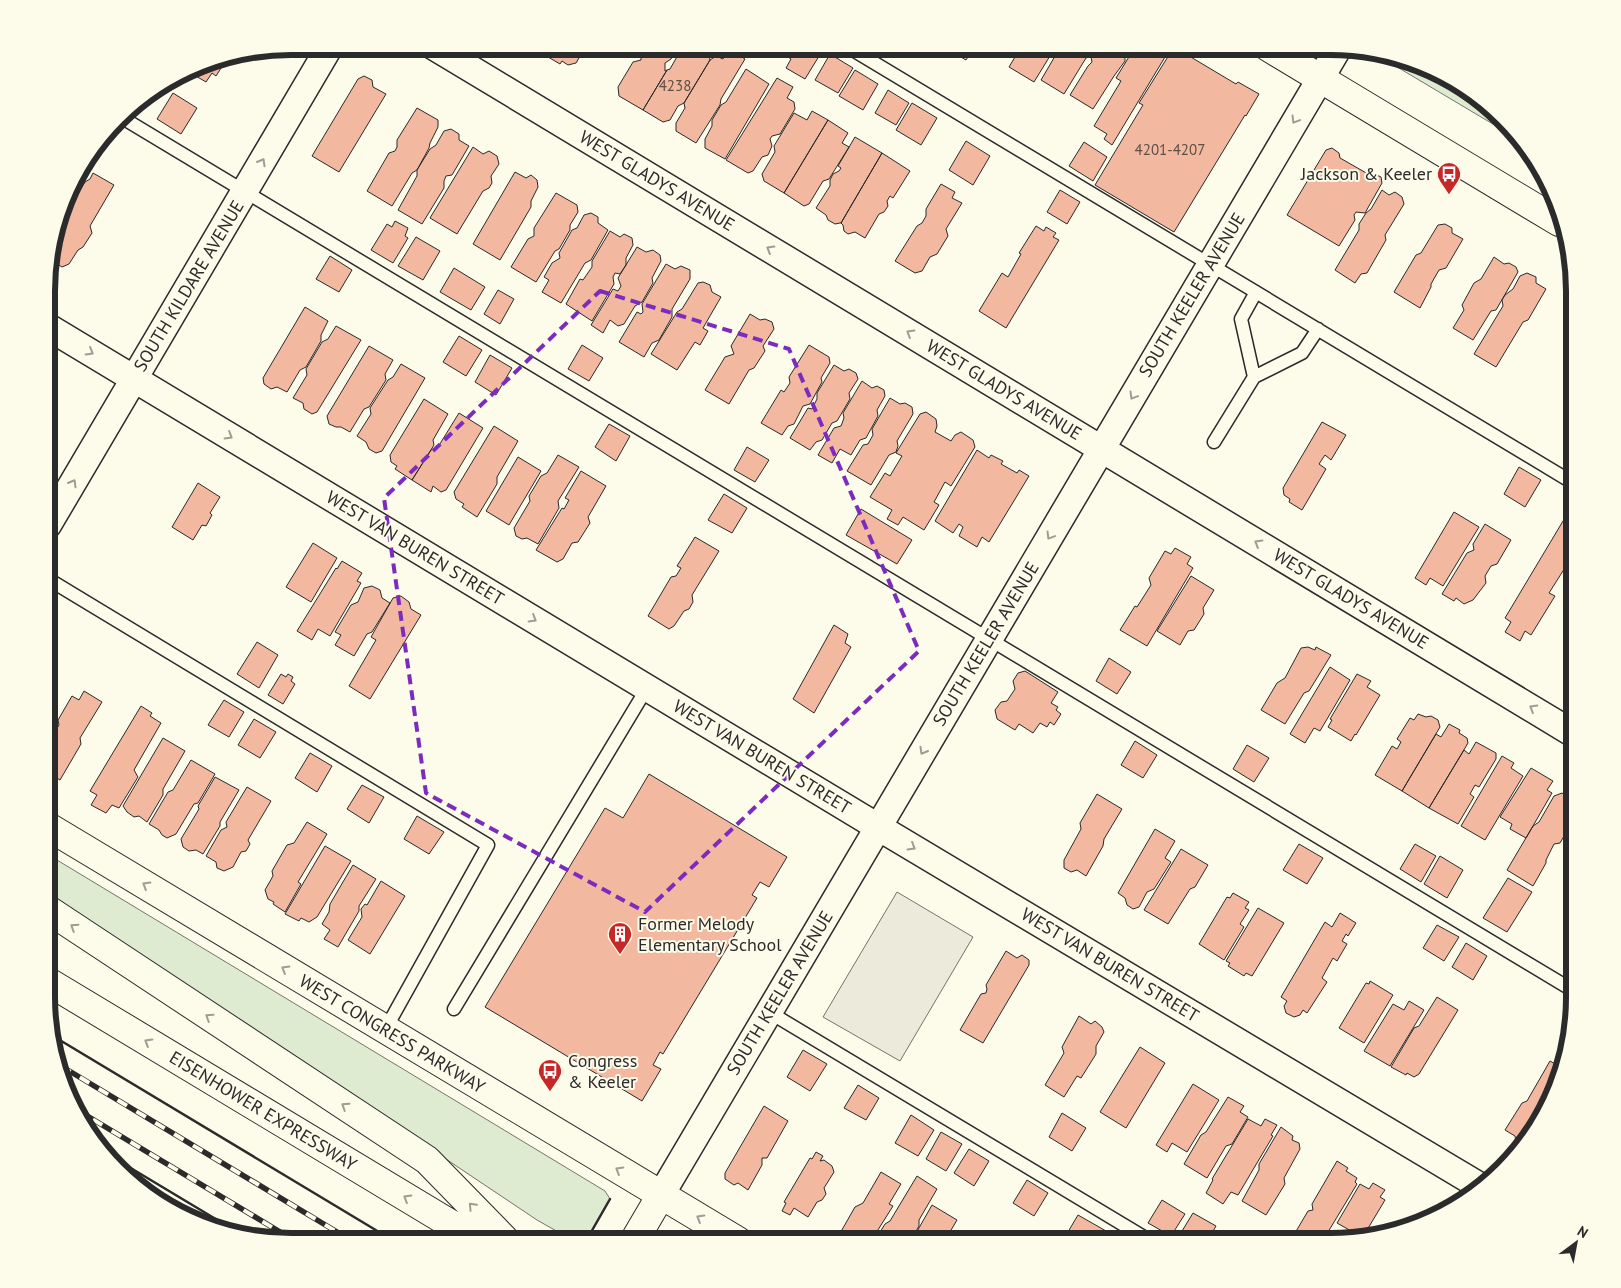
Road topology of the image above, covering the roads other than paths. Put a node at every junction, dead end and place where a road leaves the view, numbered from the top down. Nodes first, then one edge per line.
1 (325, 55) edge
2 (448, 55) edge
3 (863, 55) edge
4 (1281, 55) edge
5 (1334, 55) edge
6 (1320, 78) junction
7 (127, 121) edge
8 (244, 191) junction
9 (1554, 219) edge
10 (1210, 264) junction
11 (1256, 292) junction
12 (1318, 329) junction
13 (55, 331) edge
14 (1254, 377) junction
15 (134, 378) junction
16 (1214, 442) dead end
17 (1102, 449) junction
18 (1566, 479) edge
19 (55, 513) edge
20 (55, 583) edge
21 (989, 639) junction
22 (647, 688) junction
23 (1566, 729) edge
24 (878, 827) junction
25 (55, 831) edge
26 (55, 914) edge
27 (1566, 985) edge
28 (55, 986) edge
29 (454, 1009) dead end
30 (769, 1012) junction
31 (385, 1030) junction
32 (1475, 1183) edge
33 (661, 1195) junction
34 (466, 1233) edge
35 (498, 1233) edge
36 (639, 1233) edge
37 (723, 1233) edge
38 (1137, 1233) edge

8 -> 1 street, SOUTH KILDARE AVENUE
17 -> 2 street, WEST GLADYS AVENUE
3 - 10 lane
4 - 6 main road
5 - 6 street, SOUTH KEELER AVENUE
6 - 9 main road
6 -> 10 street, SOUTH KEELER AVENUE
7 - 8 lane
8 - 15 street, SOUTH KILDARE AVENUE
8 - 21 lane
10 - 11 lane
10 -> 17 street, SOUTH KEELER AVENUE
11 - 12 lane
11 - 14 lane
12 - 14 lane
12 - 18 lane
13 -> 15 street, WEST VAN BUREN STREET
14 - 16 lane
19 -> 15 street, SOUTH KILDARE AVENUE
15 -> 22 street, WEST VAN BUREN STREET
17 -> 21 street, SOUTH KEELER AVENUE
23 -> 17 street, WEST GLADYS AVENUE
20 - 31 lane
21 -> 24 street, SOUTH KEELER AVENUE
21 - 27 lane
22 - 24 street, WEST VAN BUREN STREET
22 - 29 lane
24 - 30 street, SOUTH KEELER AVENUE
24 -> 32 street, WEST VAN BUREN STREET
31 -> 25 main road, WEST CONGRESS PARKWAY
35 -> 26 main road
34 -> 28 main road, EISENHOWER EXPRESSWAY
30 - 33 street, SOUTH KEELER AVENUE
30 - 38 lane
33 -> 31 main road, WEST CONGRESS PARKWAY
33 - 36 main road, SOUTH KEELER AVENUE
37 -> 33 main road, WEST CONGRESS PARKWAY

